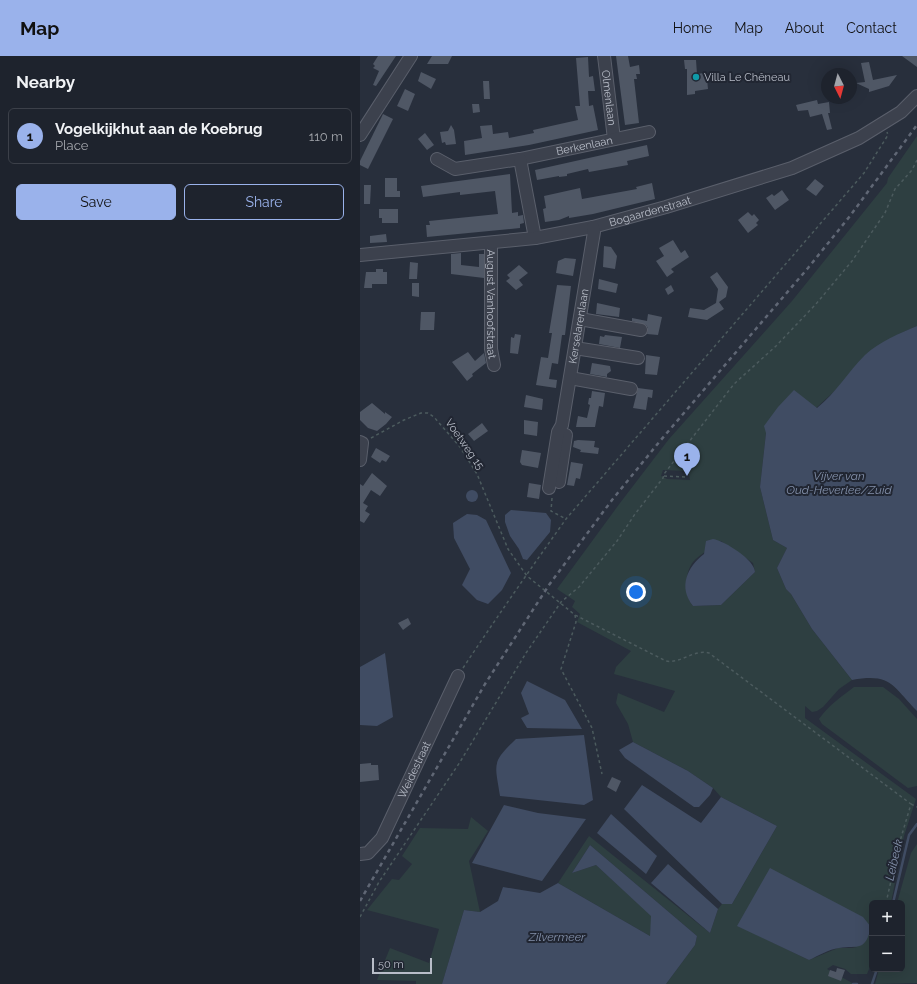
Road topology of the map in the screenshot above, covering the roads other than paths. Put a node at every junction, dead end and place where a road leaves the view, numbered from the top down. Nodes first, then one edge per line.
1 (411, 56) edge
2 (604, 56) edge
3 (917, 96) edge
4 (649, 132) dead end
5 (360, 135) edge
6 (614, 139) junction
7 (437, 159) dead end
8 (520, 159) junction
9 (593, 227) junction
10 (535, 238) junction
11 (491, 243) junction
12 (360, 256) edge
13 (580, 319) junction
14 (641, 330) dead end
15 (575, 348) junction
16 (638, 358) dead end
17 (494, 365) dead end
18 (570, 378) junction
19 (631, 388) dead end
20 (560, 428) junction
21 (361, 442) edge
22 (548, 455) dead end
23 (360, 460) edge
24 (554, 485) dead end
25 (458, 676) road end
26 (360, 854) edge

1 - 5 street
2 - 6 street, Olmenlaan
3 - 9 street, Bogaardenstraat
4 - 6 street, Berkenlaan
6 - 8 street, Berkenlaan
7 - 8 street, Berkenlaan
8 - 10 street
9 - 10 street, Bogaardenstraat
9 - 13 street, Kerselarenlaan
10 - 11 street, Bogaardenstraat
11 - 12 street, Bogaardenstraat
11 - 17 street, August Vanhoofstraat
13 - 14 street
13 - 15 street, Kerselarenlaan
15 - 16 street
15 - 18 street, Kerselarenlaan
18 - 19 street
18 - 20 street, Kerselarenlaan
20 - 22 street
20 - 24 street
21 - 23 street
25 - 26 street, Weidestraat

